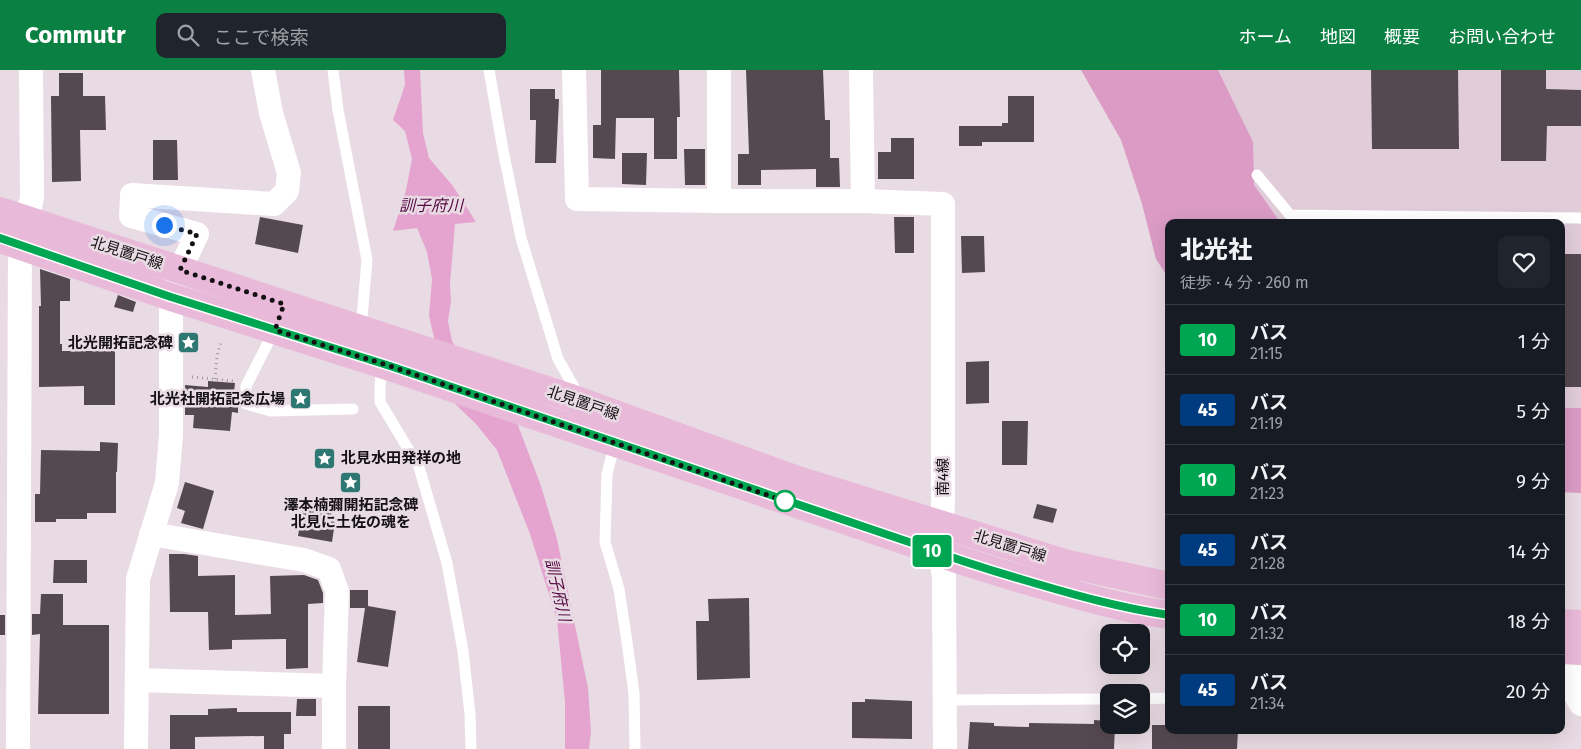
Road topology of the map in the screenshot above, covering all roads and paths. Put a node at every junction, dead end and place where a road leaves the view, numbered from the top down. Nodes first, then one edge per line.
1 (31, 70) edge
2 (263, 70) edge
3 (333, 70) edge
4 (489, 70) edge
5 (574, 70) edge
6 (719, 70) edge
7 (861, 70) edge
8 (1257, 176) dead end
9 (719, 201) junction
10 (863, 201) junction
11 (0, 211) edge
12 (1581, 218) edge
13 (26, 220) junction
14 (10, 242) edge
15 (180, 270) junction
16 (171, 297) junction
17 (279, 317) junction
18 (369, 332) junction
19 (221, 341) dead end
20 (386, 365) junction
21 (171, 376) junction
22 (215, 379) junction
23 (246, 386) junction
24 (575, 400) junction
25 (353, 409) dead end
26 (615, 443) junction
27 (943, 526) junction
28 (151, 534) junction
29 (941, 555) junction
30 (1165, 585) edge
31 (1165, 614) edge
32 (1571, 624) edge
33 (1571, 651) edge
34 (137, 680) junction
35 (334, 686) junction
36 (1150, 698) edge
37 (1165, 698) edge
38 (1100, 699) edge
39 (945, 700) junction
40 (1581, 704) edge
41 (9, 717) edge
42 (18, 749) edge
43 (136, 749) edge
44 (334, 749) edge
45 (470, 749) edge
46 (635, 749) edge
47 (945, 749) edge

1 - 13 street
2 - 15 street
3 - 18 lane
4 - 24 lane
5 - 9 street
6 - 9 street
7 - 10 street
8 - 12 lane
9 - 10 street
10 - 27 street, 南4線
11 - 13 main road, 北見置戸線
13 - 14 street
13 - 15 main road, 北見置戸線
14 - 16 main road, 北見置戸線
14 - 41 street
15 - 16 street
15 - 17 main road, 北見置戸線
16 - 17 main road, 北見置戸線
16 - 21 street
17 - 18 main road, 北見置戸線
17 - 20 main road, 北見置戸線
17 - 23 lane
18 - 24 main road, 北見置戸線
19 - 22 path
20 - 26 main road, 北見置戸線
20 - 45 lane
21 - 22 path
21 - 28 street
22 - 23 path
23 - 25 lane
24 - 27 main road, 北見置戸線
26 - 29 main road, 北見置戸線
26 - 46 lane
27 - 29 street, 南4線
27 - 30 main road, 北見置戸線
28 - 34 street
28 - 35 street
29 - 31 main road, 北見置戸線
29 - 39 street, 南4線
32 - 33 street
33 - 40 street
34 - 35 street
34 - 43 street
35 - 44 street
36 - 37 lane
38 - 39 lane
39 - 47 street, 南4線
41 - 42 street

